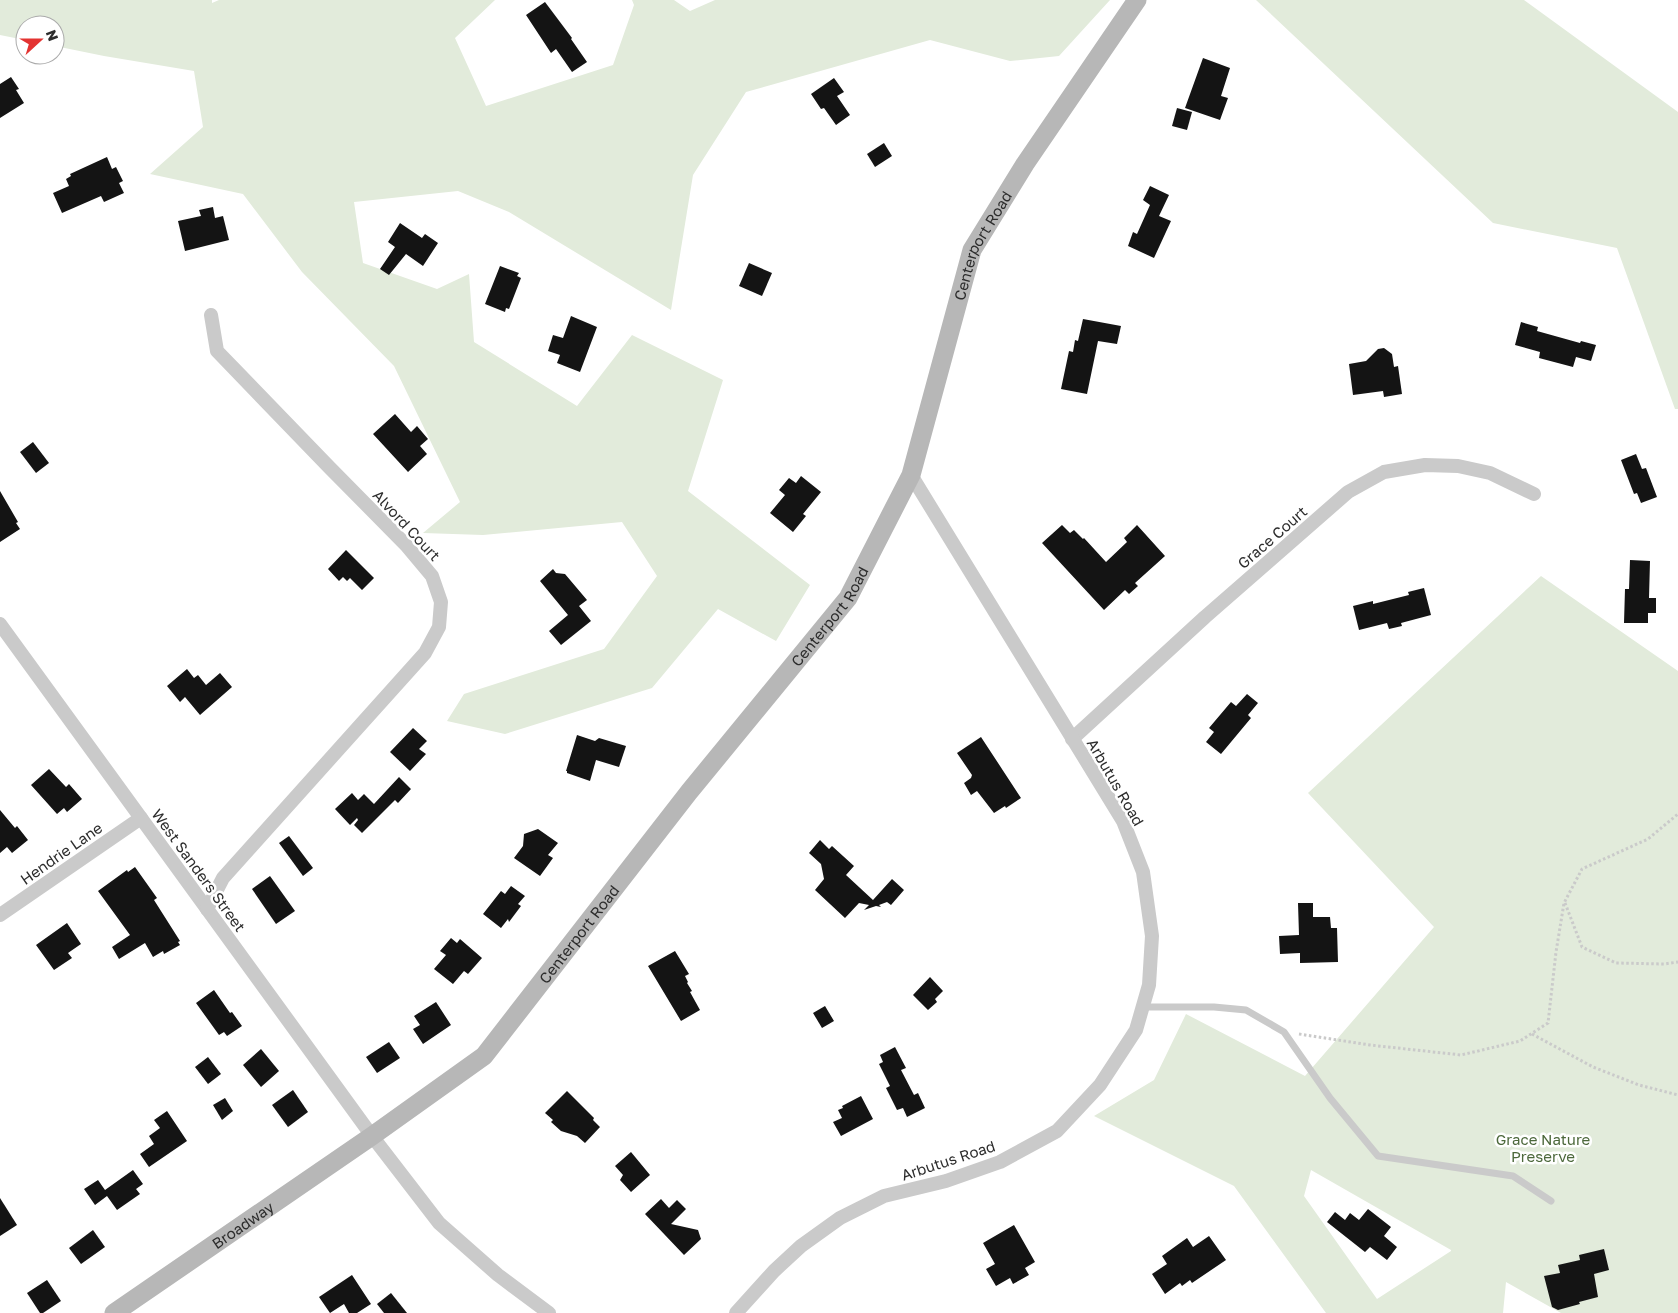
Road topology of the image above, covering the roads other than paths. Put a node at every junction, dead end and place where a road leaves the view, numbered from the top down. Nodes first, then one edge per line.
1 (1137, 0) edge
2 (211, 315) dead end
3 (911, 475) junction
4 (1534, 494) dead end
5 (0, 624) edge
6 (1072, 739) junction
7 (141, 818) junction
8 (206, 908) junction
9 (0, 915) edge
10 (1143, 1007) junction
11 (372, 1136) junction
12 (1551, 1201) dead end
13 (114, 1313) edge
14 (549, 1313) edge
15 (736, 1313) edge

1 - 3 main road, Centerport Road
2 - 8 street, Alvord Court
3 - 6 street, Arbutus Road
3 - 11 main road, Centerport Road
4 - 6 street, Grace Court
5 - 7 street, West Sanders Street
6 - 10 street, Arbutus Road
7 - 8 street, West Sanders Street
7 - 9 street, Hendrie Lane
8 - 11 street, West Sanders Street
10 - 12 lane
10 - 15 street, Arbutus Road
11 - 13 main road, Broadway
11 - 14 street, West Sanders Street

